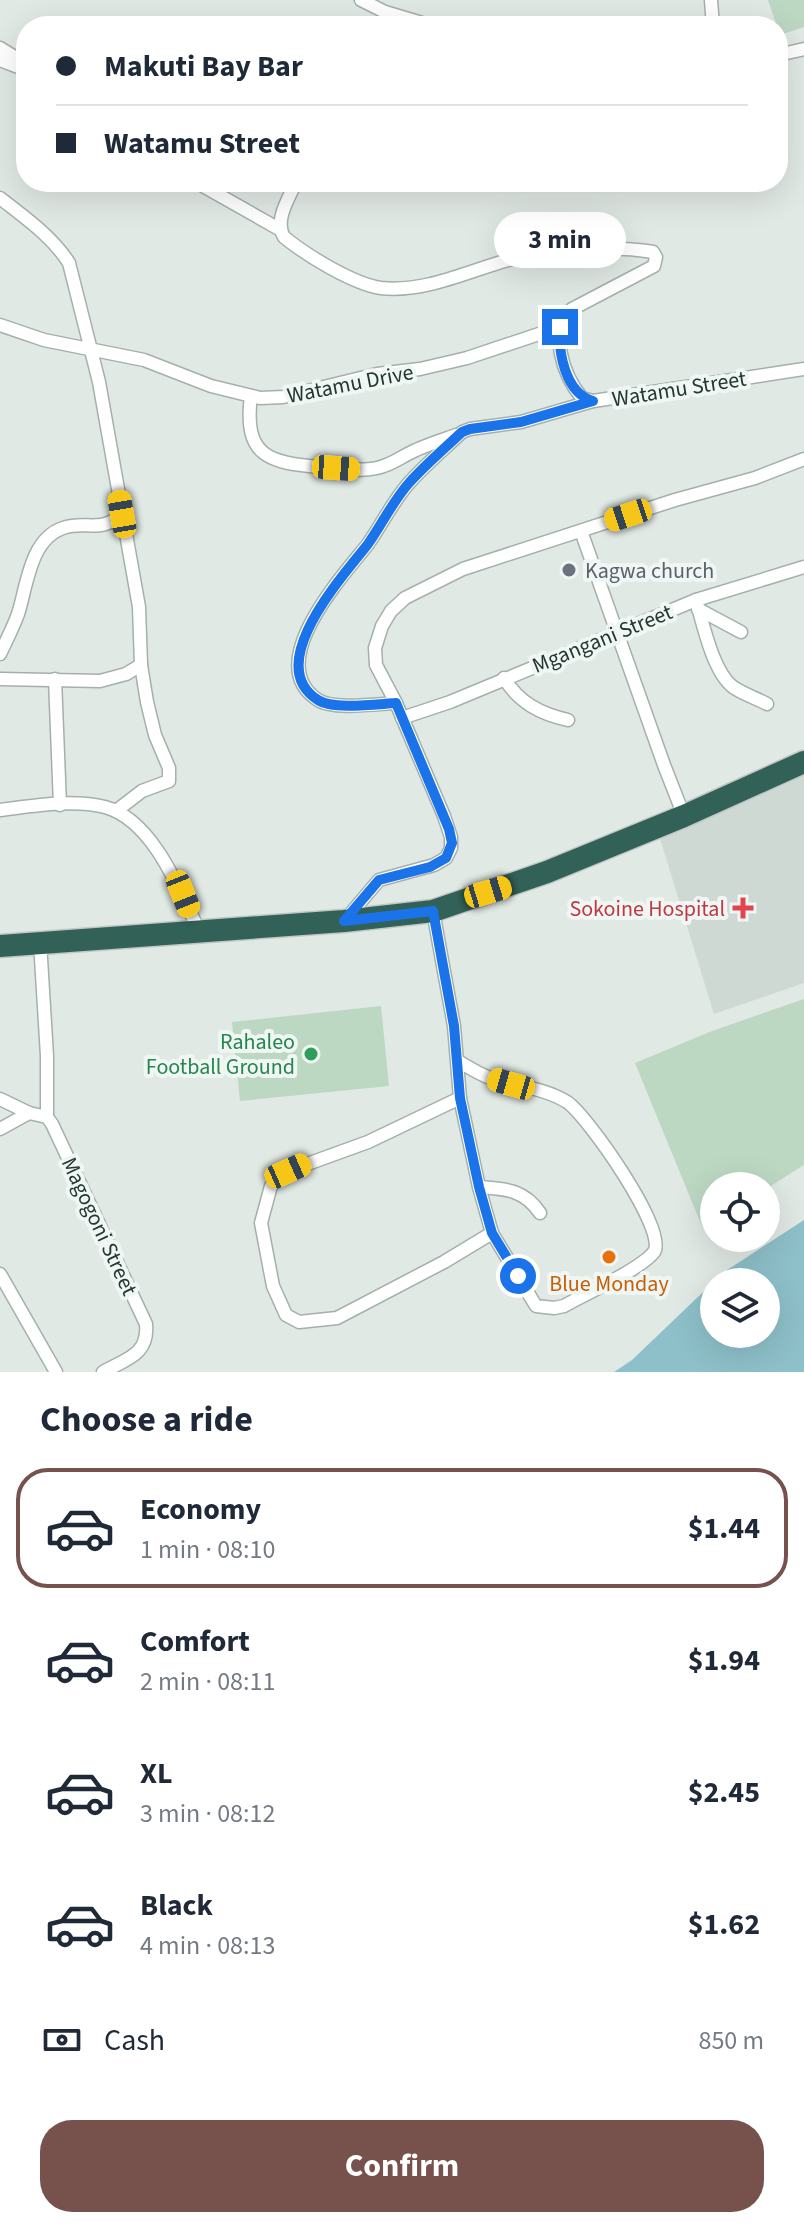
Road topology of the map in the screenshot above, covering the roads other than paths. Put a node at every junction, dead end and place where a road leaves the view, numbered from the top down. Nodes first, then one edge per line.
1 (361, 0) edge
2 (385, 12) junction
3 (383, 16) edge
4 (398, 16) edge
5 (214, 192) edge
6 (291, 192) edge
7 (0, 198) edge
8 (279, 229) junction
9 (0, 325) edge
10 (560, 327) junction
11 (91, 349) junction
12 (804, 369) edge
13 (251, 396) junction
14 (593, 401) junction
15 (462, 432) junction
16 (804, 459) edge
17 (396, 462) junction
18 (408, 484) junction
19 (122, 514) junction
20 (581, 531) junction
21 (804, 567) edge
22 (697, 604) junction
23 (617, 631) junction
24 (741, 632) dead end
25 (0, 654) edge
26 (141, 665) junction
27 (504, 678) junction
28 (0, 679) edge
29 (55, 679) junction
30 (396, 703) junction
31 (767, 704) dead end
32 (402, 718) junction
33 (568, 720) dead end
34 (804, 762) edge
35 (60, 805) junction
36 (0, 810) edge
37 (116, 811) junction
38 (684, 816) junction
39 (433, 911) junction
40 (344, 921) junction
41 (199, 931) junction
42 (40, 942) junction
43 (0, 946) edge
44 (458, 1061) junction
45 (460, 1098) junction
46 (0, 1099) edge
47 (29, 1113) junction
48 (47, 1117) junction
49 (0, 1129) edge
50 (479, 1187) junction
51 (540, 1213) dead end
52 (492, 1233) junction
53 (0, 1274) edge
54 (56, 1372) edge
55 (103, 1372) edge

1 - 2 street
2 - 3 street
2 - 4 street
5 - 8 street
6 - 8 street
7 - 11 street
8 - 10 street
9 - 11 street, Watamu Drive
10 - 13 street, Watamu Drive
10 - 14 street, Watamu Street
11 - 13 street, Watamu Drive
11 - 19 street
12 - 14 street, Watamu Street
13 - 17 street
14 - 15 street
15 - 17 street
15 - 18 street
16 - 20 street
17 - 18 street
18 - 30 street
19 - 25 street
19 - 26 street
20 - 23 street
20 - 30 street
21 - 22 street, Mgangani Street
22 - 23 street, Mgangani Street
22 - 24 street
22 - 31 street
23 - 27 street, Mgangani Street
23 - 38 street
26 - 29 street
26 - 37 street
27 - 32 street, Mgangani Street
27 - 33 street
28 - 29 street
29 - 35 street
30 - 32 street
32 - 40 street
34 - 38 highway
35 - 36 street
35 - 37 street
37 - 41 street
38 - 39 highway
39 - 40 highway
39 - 44 street
40 - 41 highway
41 - 42 highway
42 - 43 highway
42 - 48 street, Magogoni Street
44 - 45 street
44 - 52 street
45 - 50 street
45 - 52 street
46 - 47 street
47 - 48 street
47 - 49 street
48 - 55 street, Magogoni Street
50 - 51 street
50 - 52 street
53 - 54 street

